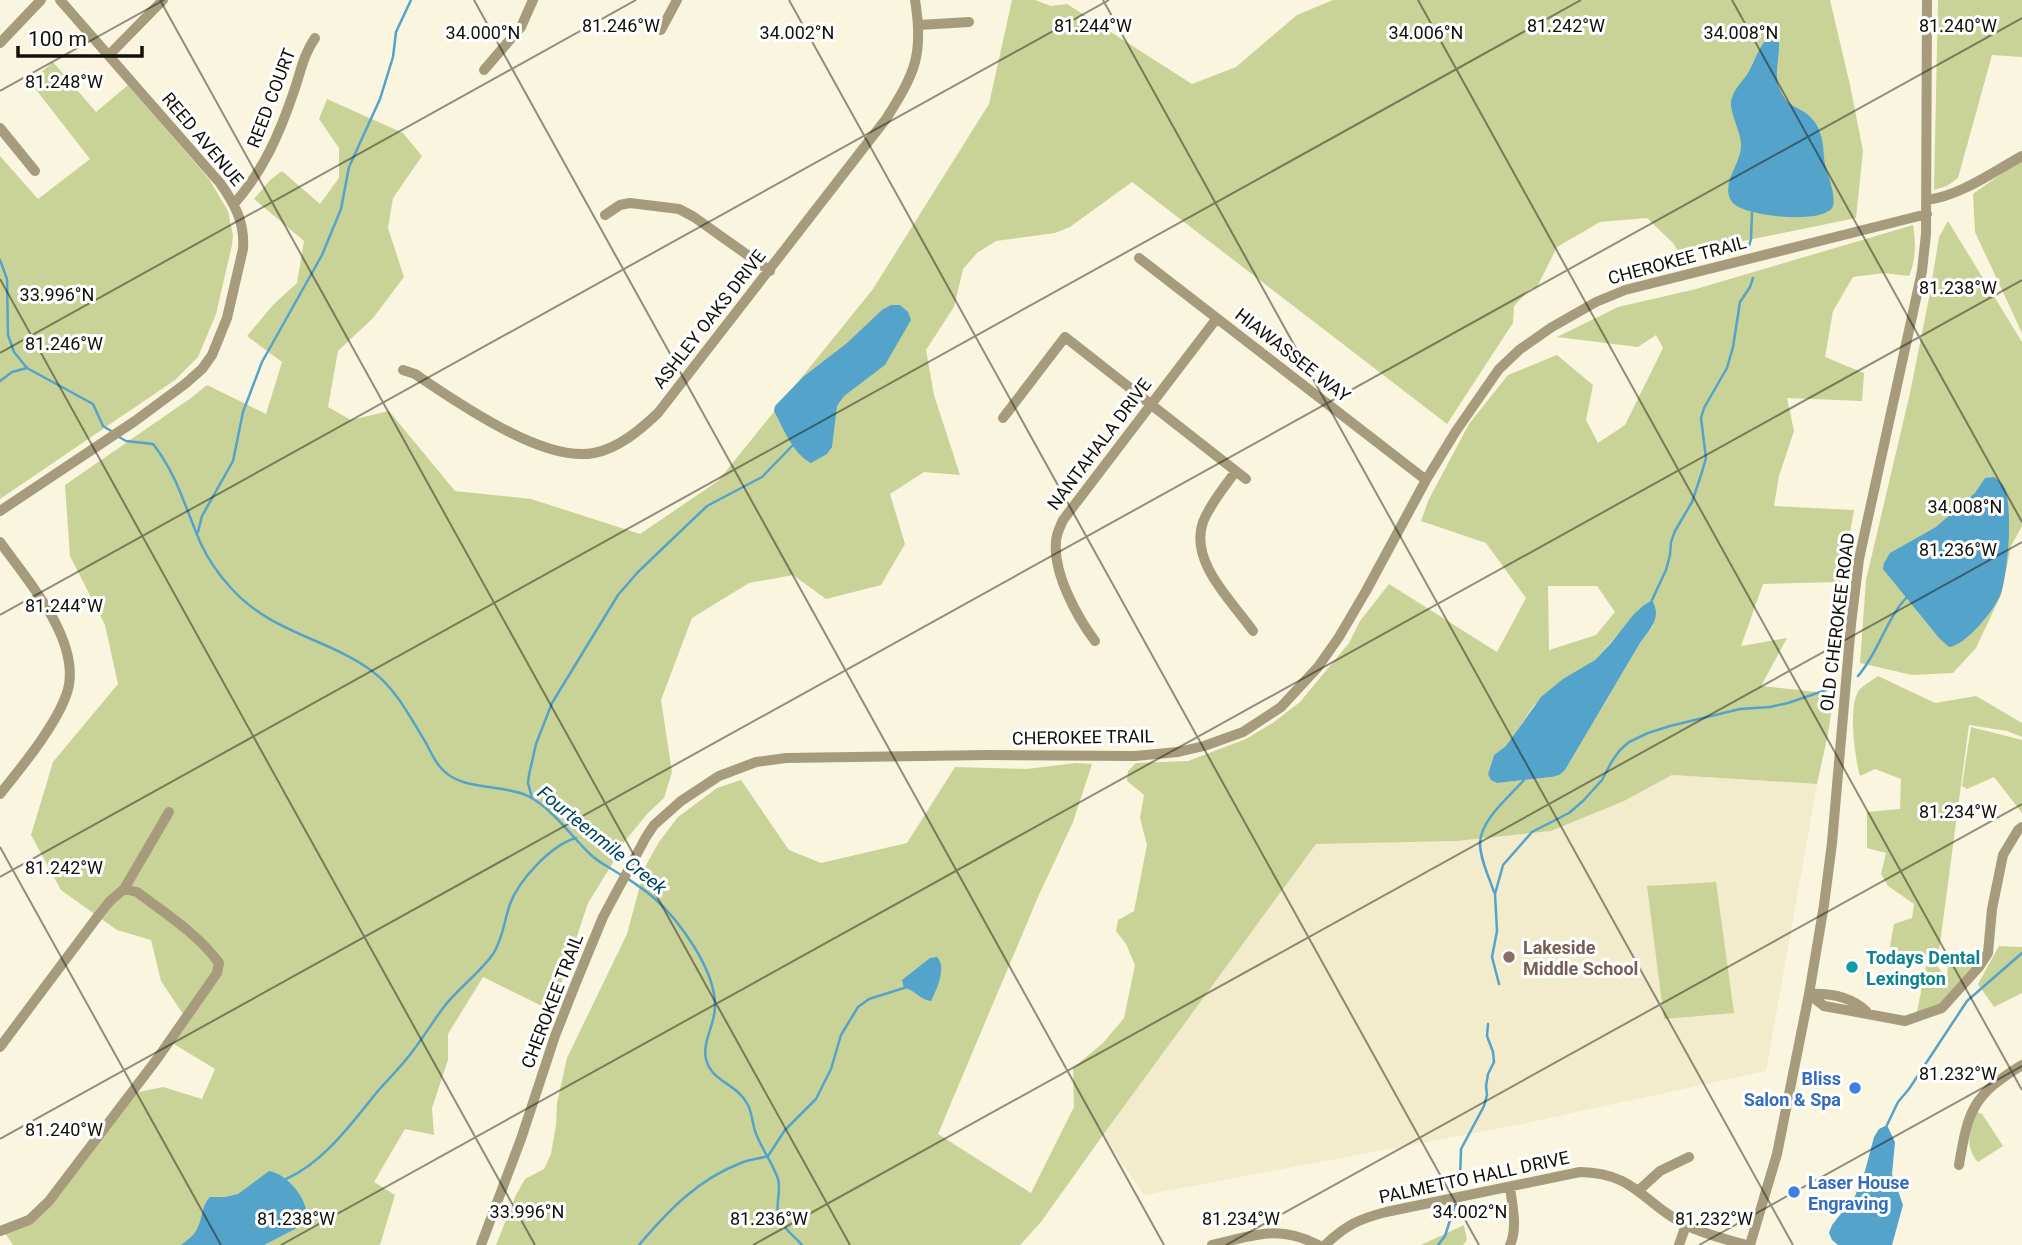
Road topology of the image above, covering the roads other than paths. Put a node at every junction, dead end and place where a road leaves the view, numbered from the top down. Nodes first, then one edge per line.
1 (41, 0) edge
2 (60, 0) edge
3 (163, 0) edge
4 (533, 0) edge
5 (677, 0) edge
6 (915, 0) edge
7 (1927, 0) edge
8 (969, 22) dead end
9 (919, 25) junction
10 (661, 30) dead end
11 (315, 38) dead end
12 (0, 43) edge
13 (109, 55) junction
14 (484, 70) dead end
15 (0, 128) edge
16 (2022, 156) edge
17 (35, 171) dead end
18 (1927, 201) junction
19 (234, 204) junction
20 (1927, 214) junction
21 (606, 215) dead end
22 (1139, 258) dead end
23 (770, 271) junction
24 (1217, 318) junction
25 (403, 370) dead end
26 (1150, 405) junction
27 (1003, 418) dead end
28 (1235, 472) junction
29 (1245, 479) dead end
30 (1426, 480) junction
31 (0, 510) edge
32 (0, 542) edge
33 (1253, 631) dead end
34 (1095, 641) dead end
35 (0, 794) edge
36 (169, 812) dead end
37 (2022, 827) edge
38 (124, 889) junction
39 (1809, 994) junction
40 (0, 1047) edge
41 (2022, 1065) edge
42 (1689, 1157) dead end
43 (1959, 1165) dead end
44 (1510, 1187) junction
45 (1638, 1191) junction
46 (1686, 1225) junction
47 (0, 1231) edge
48 (481, 1245) edge
49 (1212, 1245) edge
50 (1318, 1245) edge
51 (1325, 1245) edge
52 (1510, 1245) edge
53 (1679, 1245) edge
54 (1748, 1245) edge

1 - 12 street
2 - 13 street, REED AVENUE
3 - 13 street
4 - 14 street
5 - 10 street
6 - 9 street, ASHLEY OAKS DRIVE
7 - 18 street, OLD CHEROKEE ROAD
8 - 9 street
9 - 23 street, ASHLEY OAKS DRIVE
11 - 19 street, REED COURT
13 - 19 street, REED AVENUE
15 - 17 street
16 - 18 street
18 - 20 street, OLD CHEROKEE ROAD
19 - 31 street, REED AVENUE
20 - 30 street, CHEROKEE TRAIL
20 - 39 street, OLD CHEROKEE ROAD
21 - 23 street
22 - 24 street, HIAWASSEE WAY
23 - 25 street, ASHLEY OAKS DRIVE
24 - 26 street, NANTAHALA DRIVE
24 - 30 street, HIAWASSEE WAY
26 - 27 street
26 - 28 street
26 - 34 street, NANTAHALA DRIVE
28 - 29 street
28 - 33 street
30 - 48 street, CHEROKEE TRAIL
32 - 35 street
36 - 38 street
37 - 39 street
38 - 40 street
38 - 47 street
39 - 54 street, OLD CHEROKEE ROAD
41 - 43 street
42 - 45 street
44 - 45 street, PALMETTO HALL DRIVE
44 - 51 street, PALMETTO HALL DRIVE
44 - 52 street
45 - 46 street, PALMETTO HALL DRIVE
46 - 53 street
46 - 54 street, PALMETTO HALL DRIVE
49 - 50 street

